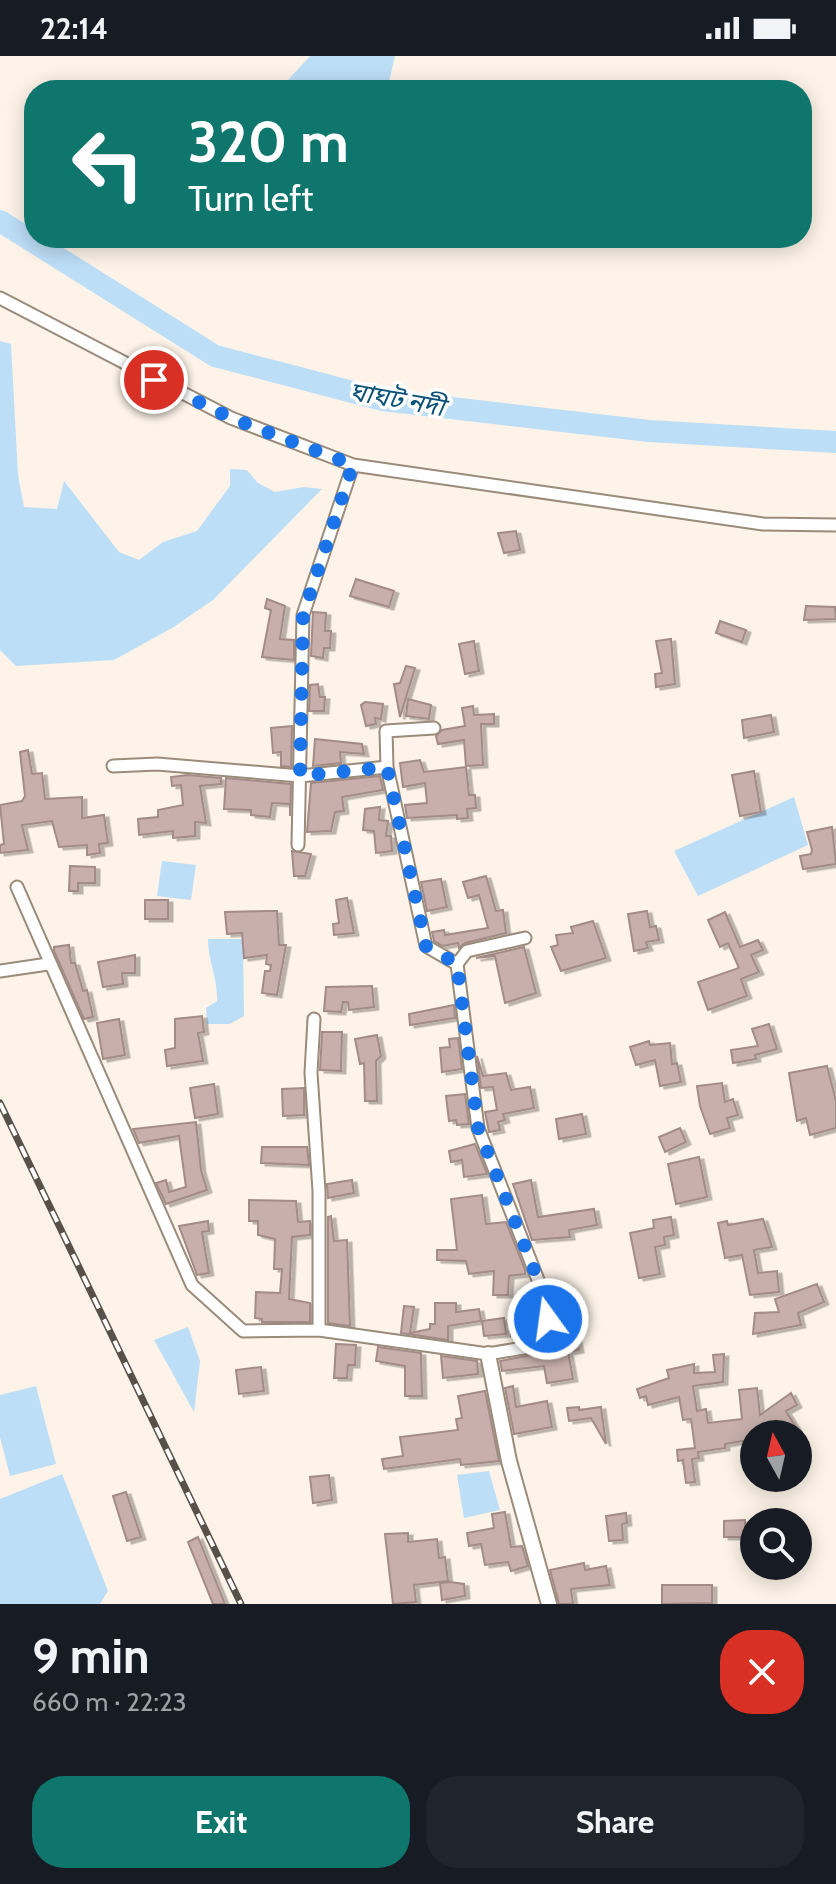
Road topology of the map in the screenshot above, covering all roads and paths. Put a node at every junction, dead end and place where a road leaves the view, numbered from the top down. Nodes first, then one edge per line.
1 (0, 298) edge
2 (353, 465) junction
3 (836, 525) edge
4 (434, 728) dead end
5 (113, 766) dead end
6 (387, 767) junction
7 (300, 776) junction
8 (298, 845) dead end
9 (17, 887) dead end
10 (525, 938) dead end
11 (48, 964) junction
12 (457, 964) junction
13 (0, 971) edge
14 (314, 1019) dead end
15 (319, 1330) junction
16 (488, 1354) junction
17 (549, 1604) edge

1 - 2 street
2 - 3 street
2 - 7 street
4 - 6 street
5 - 7 street
6 - 7 street
6 - 12 street
7 - 8 street
9 - 11 street
10 - 12 street
11 - 13 street
11 - 15 street
12 - 16 street
14 - 15 street
15 - 16 street
16 - 17 street

